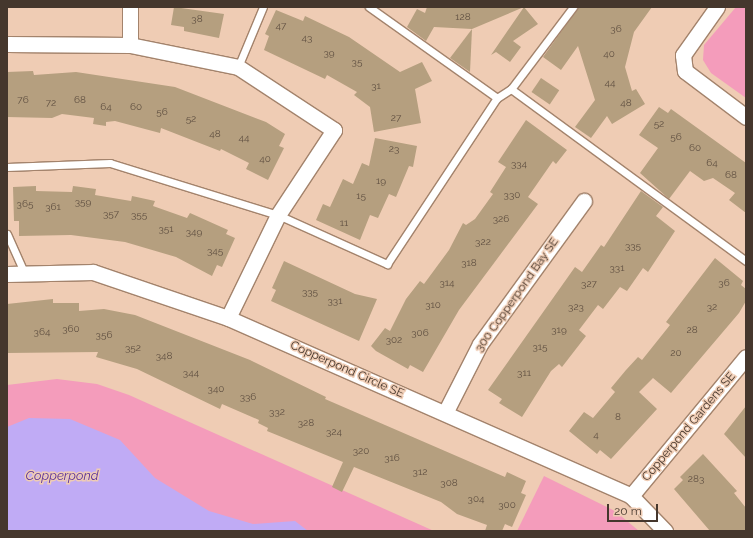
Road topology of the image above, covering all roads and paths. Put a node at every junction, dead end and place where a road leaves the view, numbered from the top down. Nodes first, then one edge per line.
1 (130, 7) edge
2 (263, 7) edge
3 (369, 7) edge
4 (573, 7) edge
5 (717, 7) edge
6 (7, 34) edge
7 (7, 44) edge
8 (130, 46) junction
9 (238, 68) junction
10 (511, 89) junction
11 (497, 98) junction
12 (746, 117) edge
13 (7, 168) edge
14 (584, 201) dead end
15 (278, 215) junction
16 (7, 234) edge
17 (746, 261) edge
18 (24, 272) junction
19 (7, 274) edge
20 (228, 318) junction
21 (746, 357) edge
22 (445, 413) junction
23 (631, 496) junction
24 (665, 531) edge

1 - 8 street
2 - 9 lane
3 - 11 lane
4 - 10 lane
5 - 12 street
6 - 7 lane
7 - 8 street
8 - 9 street
9 - 15 street
10 - 11 lane
10 - 17 lane
11 - 15 lane
13 - 15 lane
14 - 22 street, 300 Copperpond Bay SE
15 - 20 street
16 - 18 lane
18 - 19 street, Copperpond Circle SE
18 - 20 street, Copperpond Circle SE
20 - 22 street, Copperpond Circle SE
21 - 23 street, Copperpond Gardens SE
22 - 23 street, Copperpond Circle SE
23 - 24 street, Copperpond Circle SE

